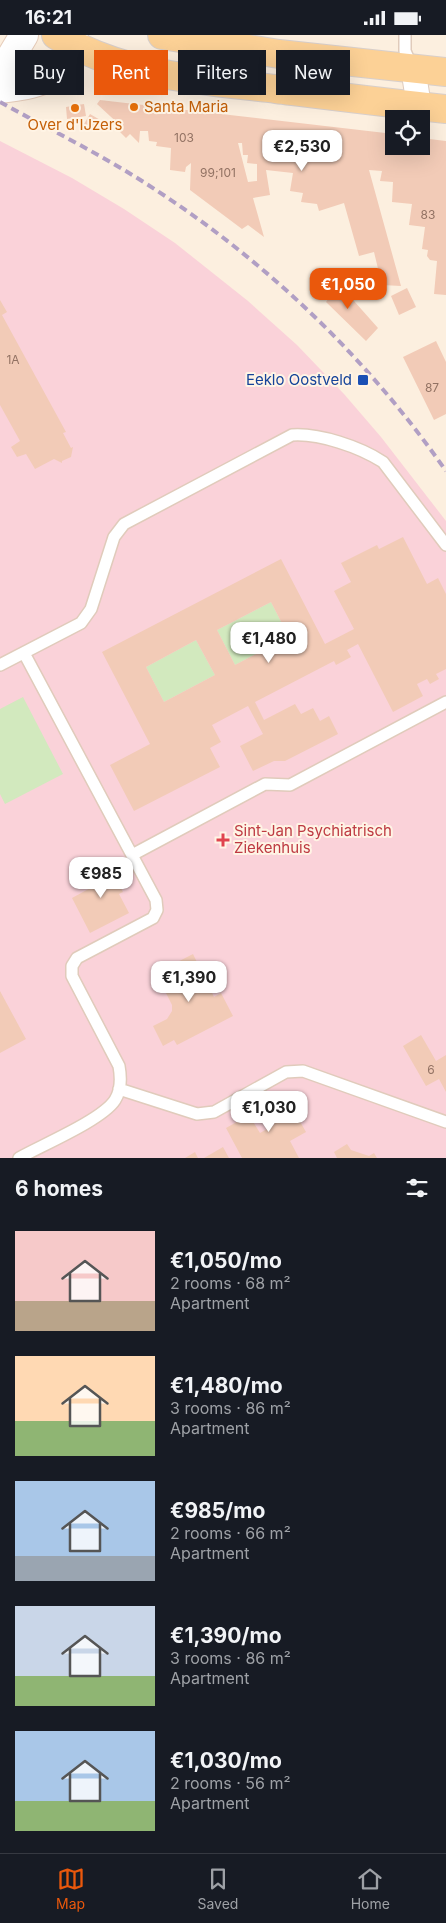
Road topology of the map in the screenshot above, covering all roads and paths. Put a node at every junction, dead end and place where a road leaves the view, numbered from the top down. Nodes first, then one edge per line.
1 (24, 35) edge
2 (162, 35) edge
3 (405, 35) edge
4 (68, 39) edge
5 (413, 69) junction
6 (446, 72) edge
7 (0, 89) edge
8 (419, 106) junction
9 (446, 109) edge
10 (446, 545) edge
11 (24, 653) junction
12 (0, 665) edge
13 (446, 702) edge
14 (132, 855) junction
15 (119, 1089) junction
16 (446, 1123) edge
17 (19, 1158) edge

1 - 7 street
2 - 5 main road
3 - 5 lane
4 - 7 street
4 - 8 main road
5 - 6 main road
5 - 8 street
8 - 9 main road
10 - 11 lane
11 - 12 lane
11 - 14 lane
13 - 14 lane
14 - 15 lane
15 - 16 lane
15 - 17 lane

